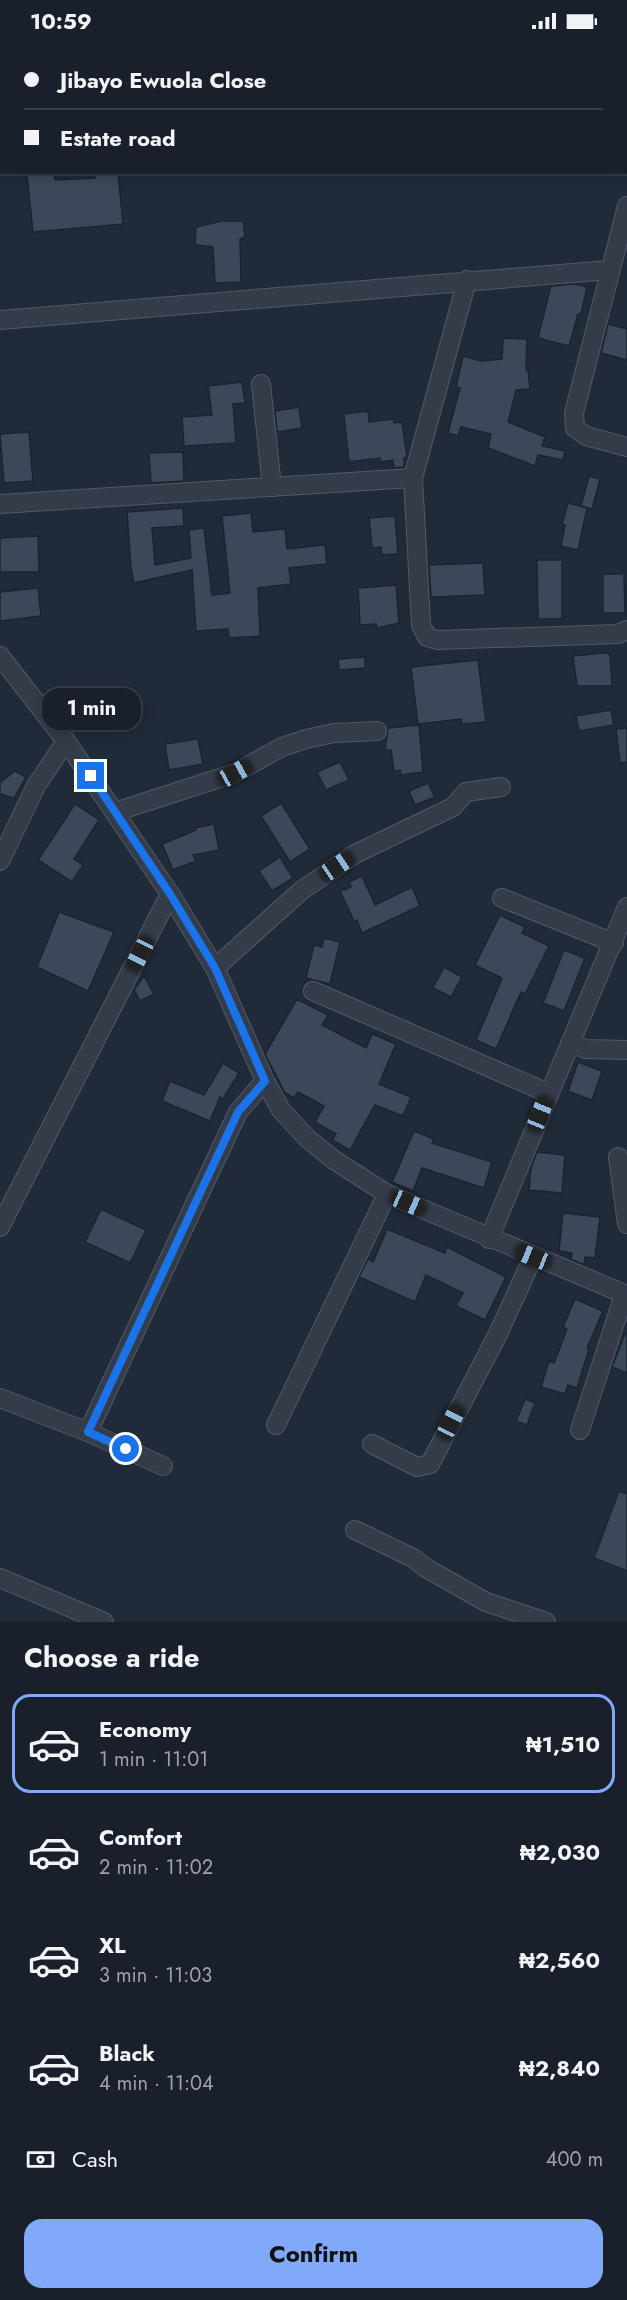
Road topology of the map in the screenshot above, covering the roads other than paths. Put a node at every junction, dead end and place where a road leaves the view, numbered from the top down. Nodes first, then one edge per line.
1 (627, 206) edge
2 (609, 270) junction
3 (466, 280) junction
4 (0, 320) edge
5 (261, 384) dead end
6 (627, 447) edge
7 (413, 478) junction
8 (272, 487) junction
9 (0, 504) edge
10 (627, 630) edge
11 (0, 656) edge
12 (377, 731) dead end
13 (66, 741) junction
14 (501, 787) dead end
15 (116, 812) junction
16 (0, 861) edge
17 (170, 894) junction
18 (502, 898) dead end
19 (627, 907) edge
20 (614, 943) junction
21 (215, 968) junction
22 (313, 990) dead end
23 (570, 1043) junction
24 (627, 1050) edge
25 (265, 1081) junction
26 (548, 1093) junction
27 (618, 1157) dead end
28 (387, 1194) junction
29 (627, 1224) edge
30 (0, 1227) edge
31 (489, 1239) junction
32 (533, 1257) junction
33 (626, 1295) edge
34 (0, 1398) edge
35 (276, 1425) dead end
36 (580, 1430) dead end
37 (88, 1432) junction
38 (372, 1444) dead end
39 (163, 1466) dead end
40 (355, 1530) dead end
41 (0, 1578) edge
42 (104, 1622) edge
43 (546, 1622) edge

1 - 2 street
2 - 3 street
2 - 6 street
3 - 4 street
3 - 7 street
5 - 8 street
7 - 8 street
7 - 10 street
8 - 9 street
11 - 13 street
12 - 15 street
13 - 15 street
13 - 16 street
14 - 21 street
15 - 17 street
17 - 21 street
17 - 30 street
18 - 20 street
19 - 20 street
20 - 23 street
21 - 25 street
22 - 26 street
23 - 24 street
23 - 26 street
25 - 28 street
25 - 37 street
26 - 31 street
27 - 29 street
28 - 31 street
28 - 35 street
31 - 32 street
32 - 33 street
32 - 38 street
33 - 36 street
34 - 37 street
37 - 39 street
40 - 43 street
41 - 42 street

